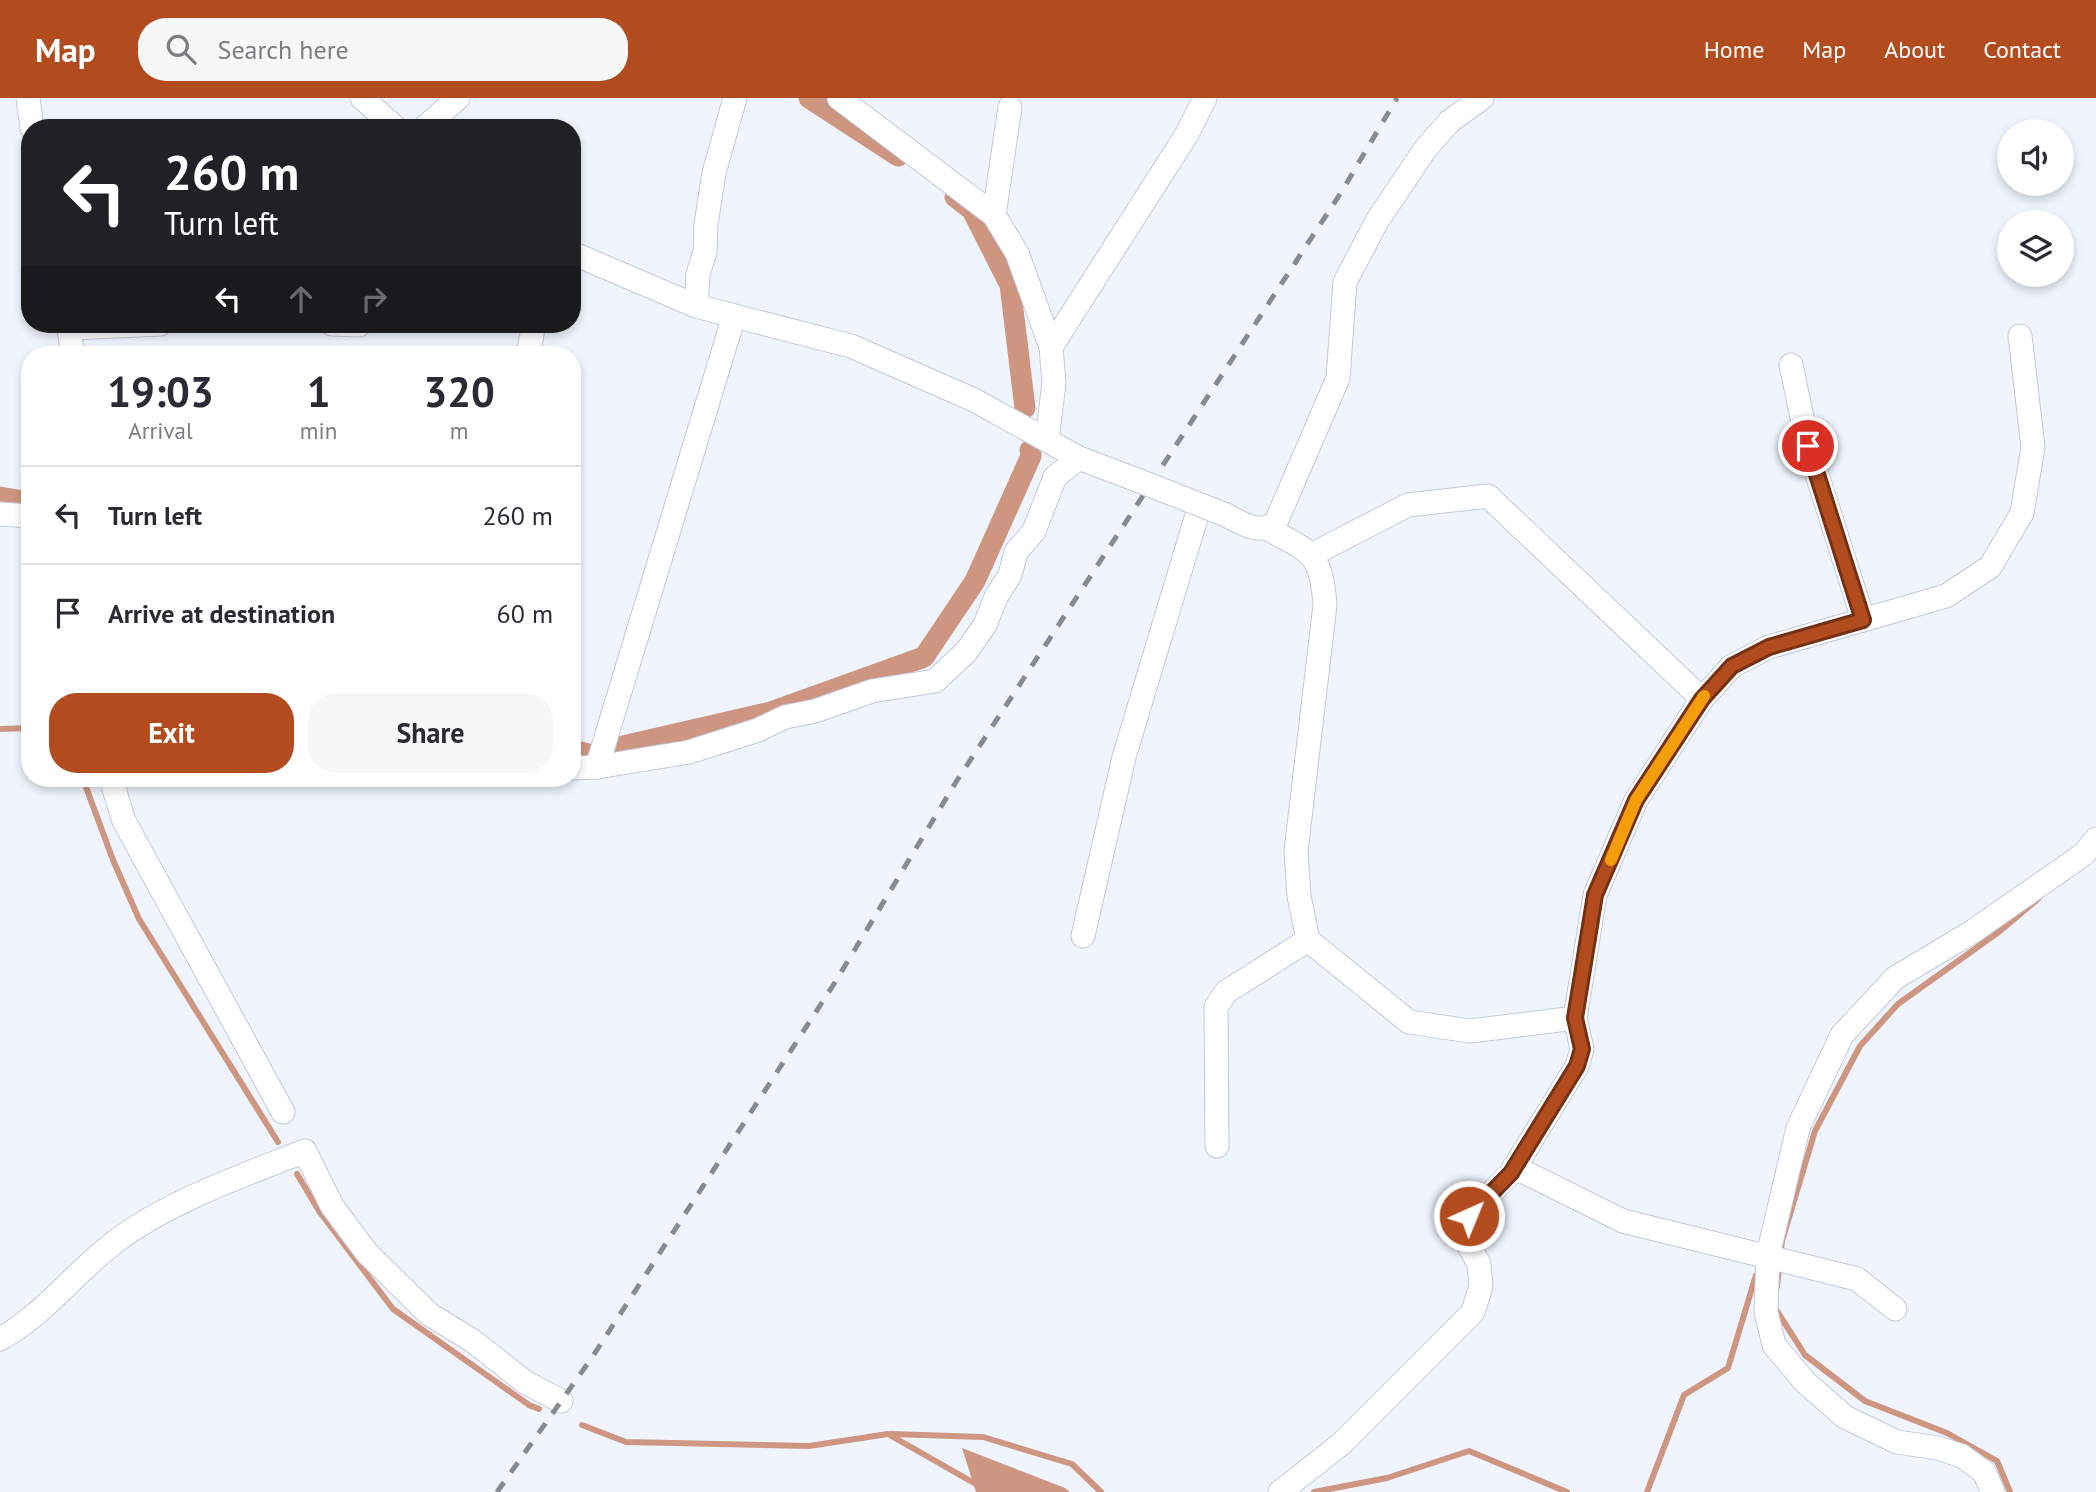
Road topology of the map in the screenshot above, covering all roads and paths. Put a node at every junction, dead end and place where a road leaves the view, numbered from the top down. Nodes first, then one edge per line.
1 (28, 98) edge
2 (362, 98) edge
3 (458, 98) edge
4 (735, 98) edge
5 (839, 98) edge
6 (1205, 98) edge
7 (1482, 98) edge
8 (1010, 107) dead end
9 (31, 119) edge
10 (386, 119) edge
11 (434, 119) edge
12 (994, 215) junction
13 (581, 257) edge
14 (696, 306) junction
15 (734, 316) junction
16 (2020, 336) dead end
17 (1051, 347) junction
18 (1791, 365) dead end
19 (1047, 440) junction
20 (1079, 458) junction
21 (1200, 505) junction
22 (0, 514) edge
23 (21, 515) edge
24 (1266, 528) junction
25 (1313, 554) junction
26 (1863, 620) junction
27 (1702, 699) junction
28 (597, 767) junction
29 (581, 768) edge
30 (113, 787) edge
31 (2096, 839) edge
32 (1083, 936) dead end
33 (1308, 940) junction
34 (1575, 1018) junction
35 (283, 1112) dead end
36 (1217, 1146) dead end
37 (1514, 1167) junction
38 (1769, 1257) junction
39 (1895, 1309) dead end
40 (0, 1339) edge
41 (561, 1401) dead end
42 (1280, 1492) edge
43 (1993, 1492) edge

1 - 9 street
2 - 10 street
3 - 11 street
4 - 14 street
5 - 12 street
6 - 17 street
7 - 24 street
8 - 12 street
12 - 17 street
13 - 14 street
14 - 15 street
15 - 19 street
15 - 28 street
16 - 26 street
17 - 19 street
18 - 26 street
19 - 20 street
20 - 21 street, bridge
20 - 28 street
21 - 24 street, bridge
21 - 32 street
22 - 23 street
24 - 25 street
25 - 27 street
25 - 33 street
26 - 27 street
27 - 34 street
28 - 29 street
30 - 35 street
31 - 38 street
33 - 34 street
33 - 36 street
34 - 37 street
37 - 38 street
37 - 42 street
38 - 39 street
38 - 43 street
40 - 41 street

